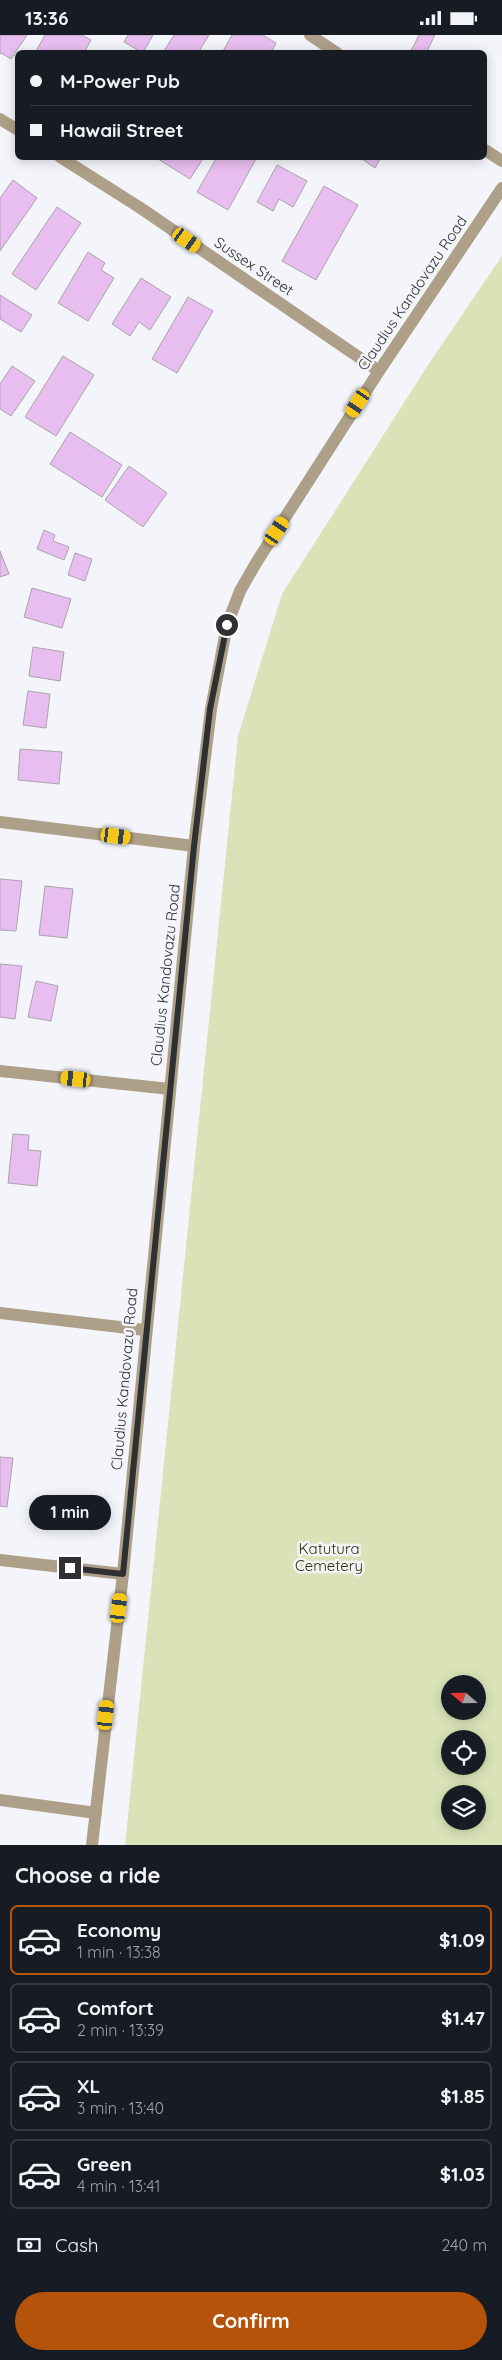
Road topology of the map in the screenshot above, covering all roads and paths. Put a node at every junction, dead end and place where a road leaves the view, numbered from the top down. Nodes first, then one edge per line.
1 (310, 35) edge
2 (332, 50) edge
3 (0, 119) edge
4 (15, 129) edge
5 (487, 151) edge
6 (65, 160) edge
7 (502, 161) edge
8 (502, 188) edge
9 (379, 371) junction
10 (0, 822) edge
11 (194, 846) junction
12 (0, 1071) edge
13 (170, 1089) junction
14 (0, 1313) edge
15 (145, 1330) junction
16 (0, 1560) edge
17 (123, 1574) junction
18 (0, 1800) edge
19 (96, 1813) junction
20 (92, 1845) edge

1 - 2 street
3 - 4 street
5 - 7 street
6 - 9 street, Sussex Street
8 - 9 street, Claudius Kandovazu Road
9 - 11 street, Claudius Kandovazu Road
10 - 11 street
11 - 13 street, Claudius Kandovazu Road
12 - 13 street
13 - 15 street, Claudius Kandovazu Road
14 - 15 street
15 - 17 street, Claudius Kandovazu Road
16 - 17 street
17 - 19 street, Claudius Kandovazu Road
18 - 19 street
19 - 20 street, Claudius Kandovazu Road

